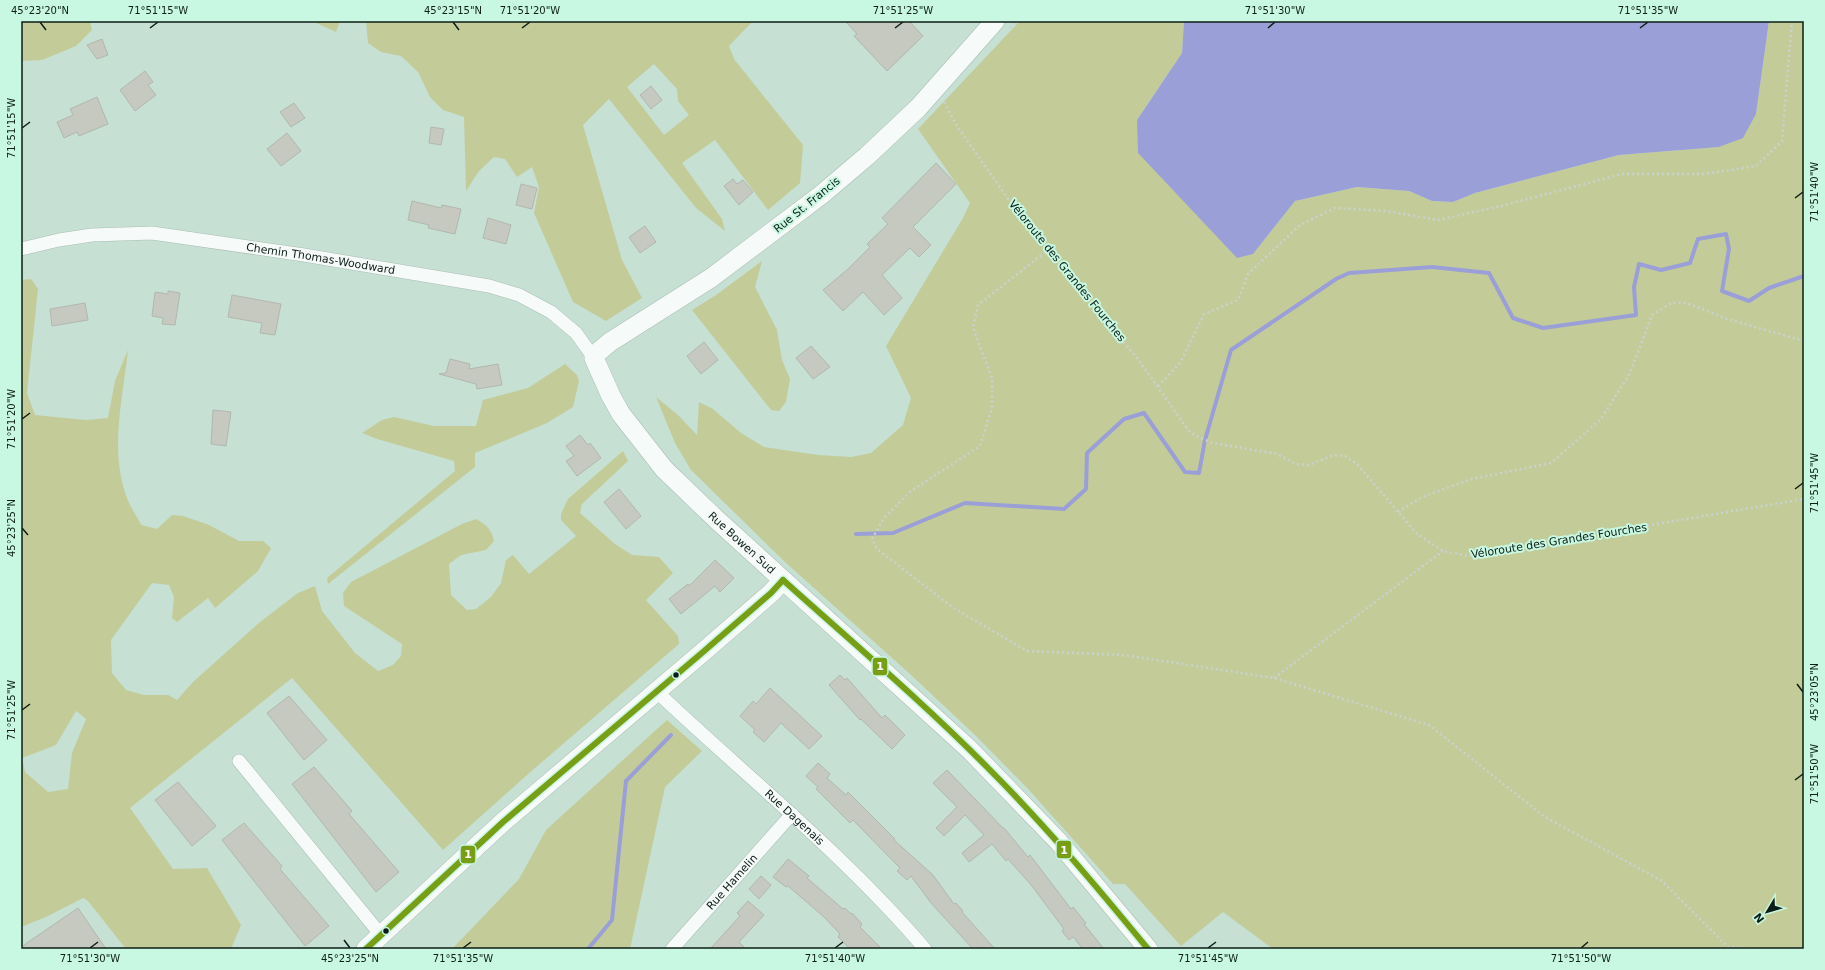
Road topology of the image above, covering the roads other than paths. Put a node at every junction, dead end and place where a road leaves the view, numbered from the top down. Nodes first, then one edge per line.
1 (995, 21) edge
2 (21, 249) edge
3 (594, 358) junction
4 (783, 580) junction
5 (656, 692) junction
6 (239, 761) dead end
7 (792, 814) junction
8 (381, 935) junction
9 (366, 949) edge
10 (672, 949) edge
11 (925, 949) edge
12 (1148, 949) edge

1 - 3 street, Rue St. Francis
2 - 3 street, Chemin Thomas-Woodward
3 - 4 street, Rue Bowen Sud
4 - 5 street
4 - 12 street, Rue Bowen Sud
5 - 7 street, Rue Dagenais
5 - 8 street
6 - 8 street
7 - 10 street, Rue Hamelin
7 - 11 street, Rue Dagenais
8 - 9 street

